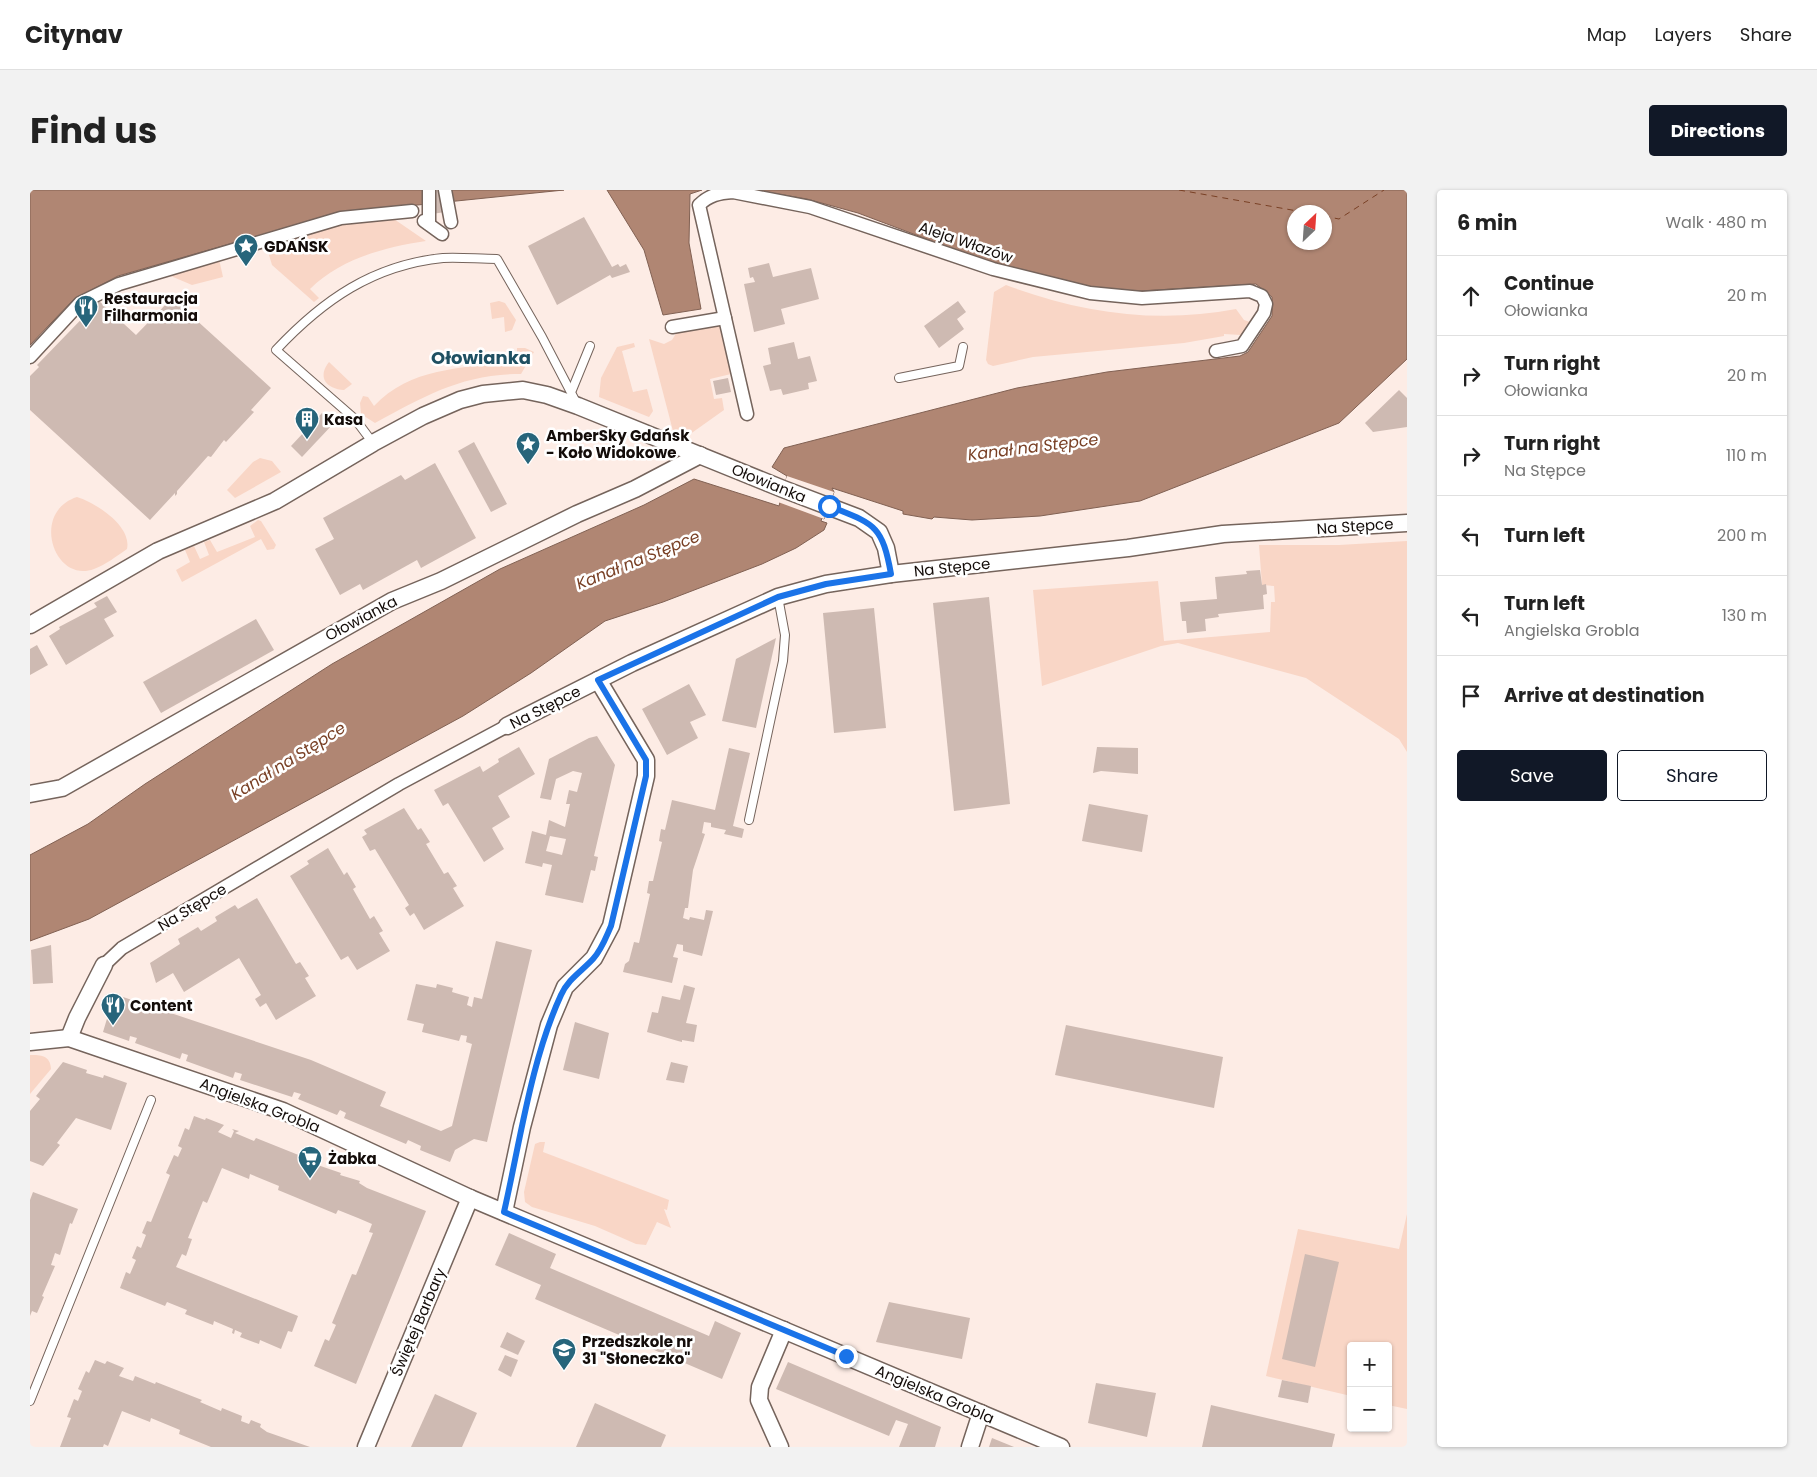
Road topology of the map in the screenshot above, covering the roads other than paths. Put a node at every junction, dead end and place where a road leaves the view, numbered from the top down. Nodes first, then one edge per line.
1 (429, 190) edge
2 (445, 190) edge
3 (422, 217) junction
4 (725, 318) junction
5 (672, 327) dead end
6 (590, 346) dead end
7 (964, 347) dead end
8 (1216, 351) dead end
9 (30, 357) edge
10 (899, 378) dead end
11 (572, 390) junction
12 (578, 406) junction
13 (747, 414) dead end
14 (373, 443) junction
15 (700, 455) junction
16 (1407, 523) edge
17 (891, 574) junction
18 (778, 597) junction
19 (30, 625) edge
20 (598, 680) junction
21 (507, 726) joint
22 (30, 794) edge
23 (749, 820) dead end
24 (104, 965) joint
25 (69, 1038) junction
26 (30, 1042) edge
27 (151, 1100) dead end
28 (470, 1198) junction
29 (504, 1212) junction
30 (784, 1330) junction
31 (30, 1401) edge
32 (981, 1413) junction
33 (366, 1447) edge
34 (780, 1447) edge
35 (970, 1447) edge
36 (1061, 1447) edge

1 - 3 street
2 - 3 street
3 - 9 street
4 - 5 street
4 - 8 street, Aleja Włazów
4 - 13 street, Aleja Włazów
6 - 11 lane
7 - 10 lane
11 - 12 lane
11 - 14 lane
12 - 14 street, Ołowianka
12 - 15 street, Ołowianka
14 - 19 street, Ołowianka
15 - 17 street, Ołowianka
15 - 22 street, Ołowianka
16 - 17 street, Na Stępce
17 - 18 street, Na Stępce
18 - 20 street, Na Stępce
18 - 23 lane
20 - 21 street, Na Stępce
20 - 29 street
21 - 24 street, Na Stępce
24 - 25 street, Na Stępce
25 - 26 street, Angielska Grobla
25 - 28 street, Angielska Grobla
27 - 31 lane
28 - 29 street, Angielska Grobla
28 - 33 street, Świętej Barbary
29 - 30 street, Angielska Grobla
30 - 32 street, Angielska Grobla
30 - 34 street
32 - 35 street
32 - 36 street, Angielska Grobla

